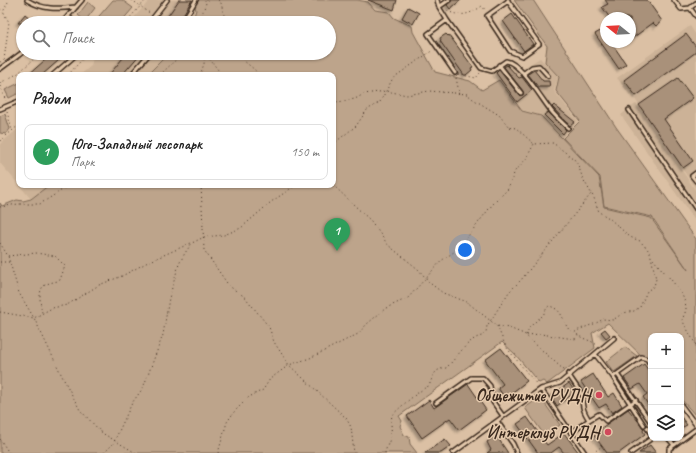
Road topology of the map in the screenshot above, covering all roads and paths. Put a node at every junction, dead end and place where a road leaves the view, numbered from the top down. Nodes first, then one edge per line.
1 (9, 0) edge
2 (26, 0) edge
3 (82, 0) edge
4 (132, 0) edge
5 (146, 0) edge
6 (167, 0) edge
7 (196, 0) edge
8 (207, 0) edge
9 (218, 0) edge
10 (437, 0) edge
11 (448, 0) edge
12 (508, 0) edge
13 (674, 0) edge
14 (696, 3) edge
15 (141, 6) junction
16 (76, 7) junction
17 (439, 7) junction
18 (0, 8) edge
19 (690, 8) junction
20 (3, 12) junction
21 (489, 15) junction
22 (68, 16) edge
23 (132, 16) edge
24 (155, 16) joint
25 (186, 16) edge
26 (201, 16) edge
27 (224, 16) edge
28 (696, 16) edge
29 (447, 20) junction
30 (437, 48) junction
31 (16, 57) edge
32 (4, 60) junction
33 (33, 60) edge
34 (70, 60) edge
35 (82, 60) edge
36 (144, 60) edge
37 (176, 60) edge
38 (204, 60) edge
39 (210, 60) edge
40 (243, 60) edge
41 (0, 62) edge
42 (499, 65) junction
43 (1, 68) edge
44 (481, 68) junction
45 (20, 72) edge
46 (56, 72) edge
47 (71, 72) edge
48 (134, 72) edge
49 (163, 72) edge
50 (201, 72) edge
51 (220, 72) edge
52 (257, 72) edge
53 (455, 73) junction
54 (523, 74) junction
55 (16, 75) edge
56 (548, 76) dead end
57 (0, 83) edge
58 (0, 86) edge
59 (386, 91) junction
60 (459, 93) junction
61 (521, 93) dead end
62 (336, 101) edge
63 (16, 102) edge
64 (6, 107) junction
65 (0, 109) edge
66 (629, 110) dead end
67 (16, 127) edge
68 (568, 128) dead end
69 (12, 130) junction
70 (0, 141) edge
71 (336, 142) edge
72 (534, 144) junction
73 (696, 173) edge
74 (696, 181) edge
75 (65, 188) edge
76 (201, 188) edge
77 (292, 188) edge
78 (336, 188) edge
79 (591, 193) junction
80 (0, 207) edge
81 (696, 209) edge
82 (204, 237) junction
83 (0, 242) edge
84 (192, 243) junction
85 (8, 256) junction
86 (653, 259) junction
87 (0, 262) edge
88 (10, 262) junction
89 (426, 278) junction
90 (0, 312) edge
91 (42, 313) junction
92 (34, 318) junction
93 (491, 322) junction
94 (497, 326) junction
95 (575, 332) junction
96 (524, 334) junction
97 (526, 335) junction
98 (579, 337) junction
99 (614, 338) dead end
100 (595, 343) dead end
101 (696, 345) edge
102 (595, 354) junction
103 (648, 361) edge
104 (289, 365) junction
105 (568, 374) junction
106 (617, 374) junction
107 (613, 377) junction
108 (541, 389) junction
109 (636, 400) junction
110 (436, 403) dead end
111 (630, 405) junction
112 (684, 409) edge
113 (503, 416) junction
114 (648, 418) edge
115 (588, 420) junction
116 (497, 421) junction
117 (696, 425) edge
118 (696, 429) edge
119 (648, 430) edge
120 (571, 433) junction
121 (0, 439) edge
122 (114, 441) junction
123 (648, 441) edge
124 (671, 441) edge
125 (674, 444) junction
126 (602, 446) dead end
127 (9, 453) edge
128 (104, 453) edge
129 (136, 453) edge
130 (218, 453) edge
131 (354, 453) edge
132 (385, 453) edge
133 (453, 453) edge
134 (517, 453) edge
135 (585, 453) edge
136 (593, 453) edge
137 (631, 453) edge
138 (669, 453) edge

1 - 20 path
2 - 16 lane
3 - 16 lane
4 - 15 path
5 - 15 path
6 - 24 lane
7 - 25 lane
8 - 26 path
9 - 27 path
10 - 17 lane
11 - 17 lane
12 - 21 lane
12 - 21 lane
13 - 19 lane
14 - 19 lane
15 - 23 path
15 - 24 path
16 - 22 lane
17 - 21 path
17 - 29 lane
18 - 20 path
19 - 28 lane
20 - 32 path
29 - 30 lane
29 - 44 lane
30 - 53 lane
30 - 59 path
31 - 43 lane
32 - 41 path
32 - 43 path
33 - 45 path
34 - 46 lane
35 - 47 path
36 - 48 lane
37 - 49 path
38 - 50 path
39 - 51 path
40 - 52 path
42 - 44 lane
42 - 54 lane
42 - 61 lane
44 - 53 path
53 - 60 path
54 - 56 lane
54 - 68 lane
55 - 57 path
58 - 64 path
59 - 60 path
59 - 62 path
59 - 71 path
60 - 72 path
63 - 64 lane
64 - 65 lane
64 - 69 path
66 - 81 lane
67 - 69 path
69 - 70 path
72 - 79 path
72 - 89 path
73 - 74 lane
75 - 80 path
76 - 82 path
77 - 82 path
78 - 89 path
79 - 86 path
79 - 93 path
82 - 84 path
82 - 104 path
83 - 85 path
84 - 91 path
84 - 122 path
85 - 88 path
85 - 91 path
86 - 95 path
86 - 101 path
87 - 88 path
88 - 92 path
89 - 93 path
89 - 104 path
90 - 92 path
91 - 92 path
92 - 122 path
93 - 94 path
93 - 132 path
94 - 96 path
94 - 108 path
95 - 97 path
95 - 98 path
96 - 97 path
96 - 105 path
97 - 98 path
98 - 100 path
99 - 102 lane
102 - 105 lane
102 - 107 lane
103 - 106 lane
104 - 130 path
104 - 131 path
105 - 108 lane
105 - 115 lane
106 - 107 lane
106 - 109 lane
107 - 111 lane
108 - 113 lane
108 - 120 lane
109 - 111 lane
109 - 114 lane
110 - 113 lane
111 - 115 lane
111 - 119 lane
112 - 117 lane
113 - 116 lane
115 - 120 lane
116 - 133 lane
116 - 134 lane
118 - 125 lane
120 - 135 lane
121 - 127 path
122 - 128 path
122 - 129 path
123 - 137 lane
124 - 125 lane
125 - 138 lane
126 - 136 path

